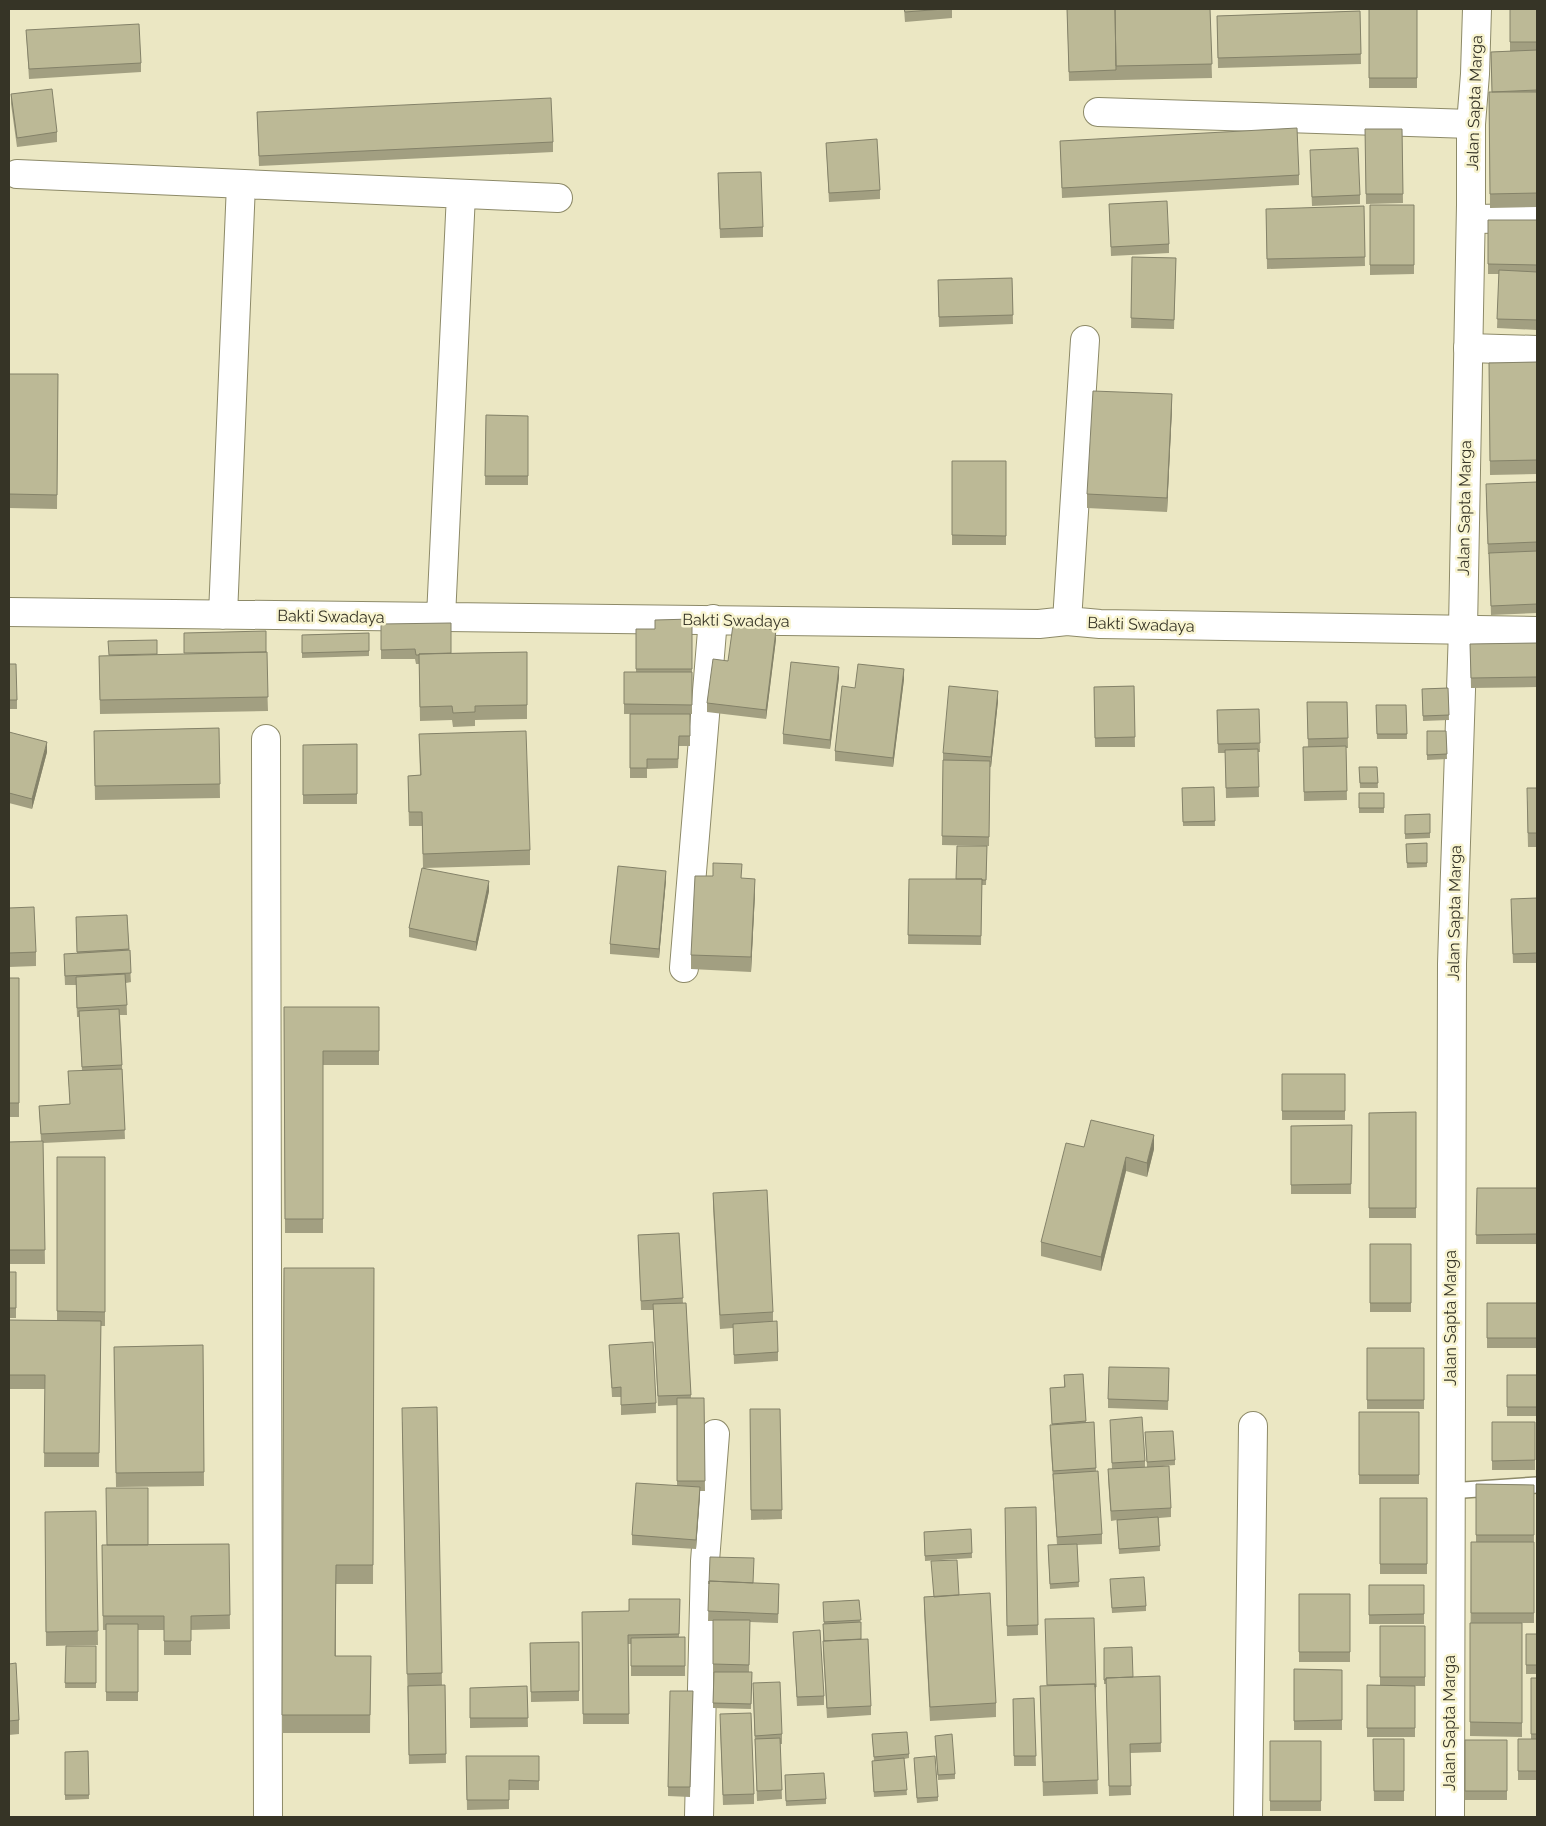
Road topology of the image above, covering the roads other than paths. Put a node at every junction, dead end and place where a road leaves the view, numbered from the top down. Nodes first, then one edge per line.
1 (1477, 9) edge
2 (1098, 112) dead end
3 (1470, 124) junction
4 (17, 174) dead end
5 (241, 184) junction
6 (461, 194) junction
7 (558, 198) dead end
8 (1537, 218) edge
9 (1471, 219) junction
10 (1085, 340) dead end
11 (1468, 348) junction
12 (1537, 350) edge
13 (9, 612) edge
14 (223, 615) junction
15 (441, 617) junction
16 (713, 619) junction
17 (1067, 621) junction
18 (1463, 629) junction
19 (1537, 631) edge
20 (266, 738) dead end
21 (684, 968) dead end
22 (1253, 1426) dead end
23 (715, 1434) dead end
24 (1537, 1485) edge
25 (1449, 1491) junction
26 (268, 1817) edge
27 (699, 1817) edge
28 (1248, 1817) edge
29 (1450, 1817) edge

1 - 3 street, Jalan Sapta Marga
2 - 3 street
3 - 9 street, Jalan Sapta Marga
4 - 5 street
5 - 6 street
5 - 14 street
6 - 7 street
6 - 15 street
8 - 9 street
9 - 11 street, Jalan Sapta Marga
10 - 17 street
11 - 12 street
11 - 18 street, Jalan Sapta Marga
13 - 14 street, Bakti Swadaya
14 - 15 street, Bakti Swadaya
15 - 16 street, Bakti Swadaya
16 - 17 street, Bakti Swadaya
16 - 21 street
17 - 18 street, Bakti Swadaya
18 - 19 street, Bakti Swadaya
18 - 25 street, Jalan Sapta Marga
20 - 26 street
22 - 28 street
23 - 27 street
24 - 25 lane
25 - 29 street, Jalan Sapta Marga

